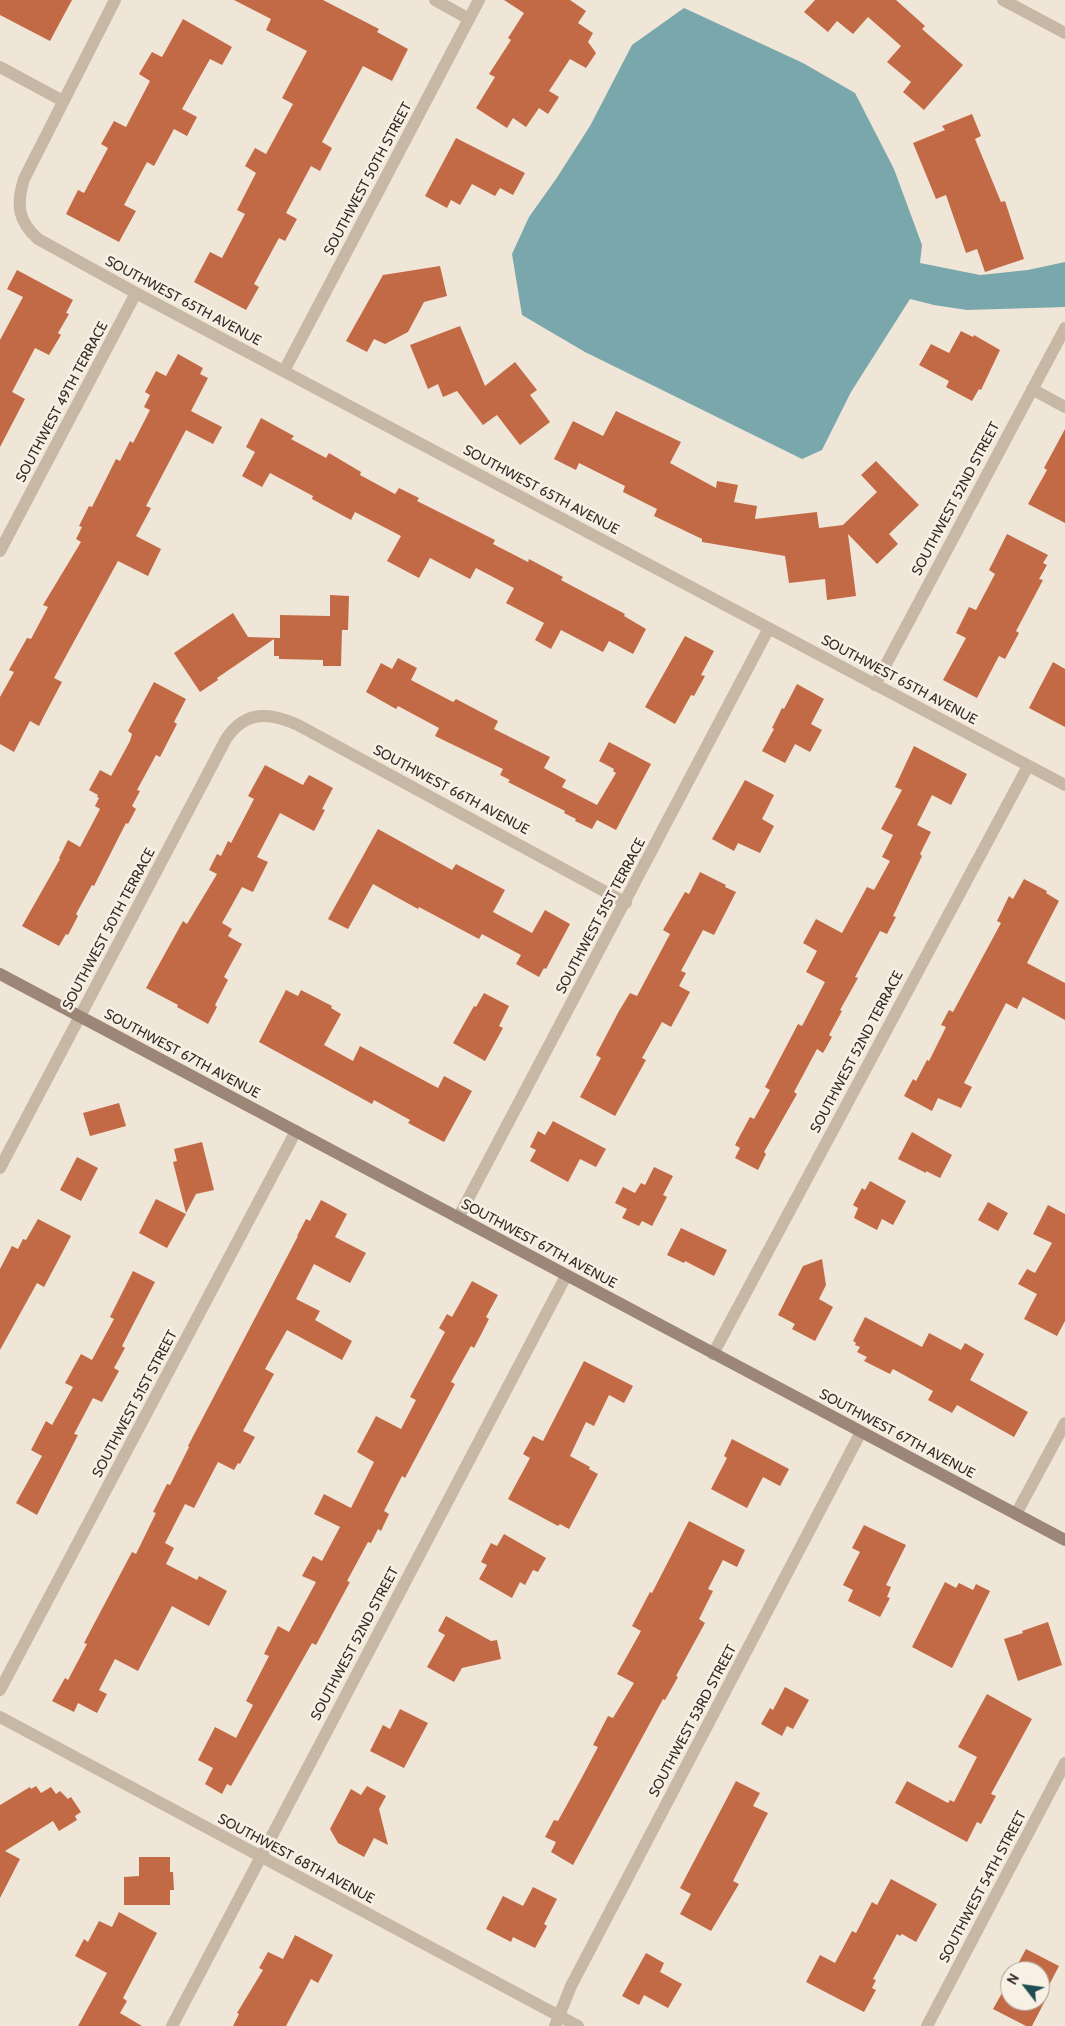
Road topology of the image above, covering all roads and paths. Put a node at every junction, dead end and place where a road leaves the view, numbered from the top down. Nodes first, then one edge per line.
1 (115, 0) edge
2 (434, 0) edge
3 (479, 0) edge
4 (1003, 0) edge
5 (470, 19) junction
6 (1065, 33) edge
7 (0, 67) edge
8 (63, 100) junction
9 (136, 293) junction
10 (1065, 328) edge
11 (284, 371) junction
12 (1032, 389) junction
13 (1065, 407) edge
14 (0, 551) edge
15 (769, 628) junction
16 (875, 685) junction
17 (258, 716) joint
18 (1028, 766) junction
19 (1065, 785) edge
20 (626, 902) junction
21 (0, 974) edge
22 (80, 1017) junction
23 (296, 1131) junction
24 (0, 1168) edge
25 (458, 1218) junction
26 (566, 1276) junction
27 (713, 1354) junction
28 (1065, 1423) edge
29 (861, 1432) junction
30 (1016, 1514) junction
31 (1065, 1540) edge
32 (0, 1690) edge
33 (0, 1717) edge
34 (1065, 1763) edge
35 (260, 1857) junction
36 (557, 2021) edge
37 (172, 2026) edge
38 (578, 2026) edge
39 (927, 2026) edge

1 - 8 street
2 - 5 street
3 - 5 street, SOUTHWEST 50TH STREET
4 - 6 street
5 - 11 street, SOUTHWEST 50TH STREET
7 - 8 street
8 - 9 street, SOUTHWEST 65TH AVENUE
9 - 11 street, SOUTHWEST 65TH AVENUE
9 - 14 street, SOUTHWEST 49TH TERRACE
10 - 12 street, SOUTHWEST 52ND STREET
11 - 15 street, SOUTHWEST 65TH AVENUE
12 - 13 street
12 - 16 street, SOUTHWEST 52ND STREET
15 - 16 street, SOUTHWEST 65TH AVENUE
15 - 20 street, SOUTHWEST 51ST TERRACE
16 - 18 street, SOUTHWEST 65TH AVENUE
17 - 20 street, SOUTHWEST 66TH AVENUE
17 - 22 street, SOUTHWEST 50TH TERRACE
18 - 19 street, SOUTHWEST 65TH AVENUE
18 - 27 street, SOUTHWEST 52ND TERRACE
20 - 25 street, SOUTHWEST 51ST TERRACE
21 - 22 main road, SOUTHWEST 67TH AVENUE
22 - 23 main road, SOUTHWEST 67TH AVENUE
22 - 24 street, SOUTHWEST 50TH TERRACE
23 - 25 main road, SOUTHWEST 67TH AVENUE
23 - 32 street, SOUTHWEST 51ST STREET
25 - 26 main road, SOUTHWEST 67TH AVENUE
26 - 27 main road, SOUTHWEST 67TH AVENUE
26 - 35 street, SOUTHWEST 52ND STREET
27 - 29 main road, SOUTHWEST 67TH AVENUE
28 - 30 street
29 - 30 main road, SOUTHWEST 67TH AVENUE
29 - 36 street, SOUTHWEST 53RD STREET
30 - 31 main road, SOUTHWEST 67TH AVENUE
33 - 35 street, SOUTHWEST 68TH AVENUE
34 - 39 street, SOUTHWEST 54TH STREET
35 - 36 street, SOUTHWEST 68TH AVENUE
35 - 37 street, SOUTHWEST 52ND STREET
36 - 38 street, SOUTHWEST 68TH AVENUE

